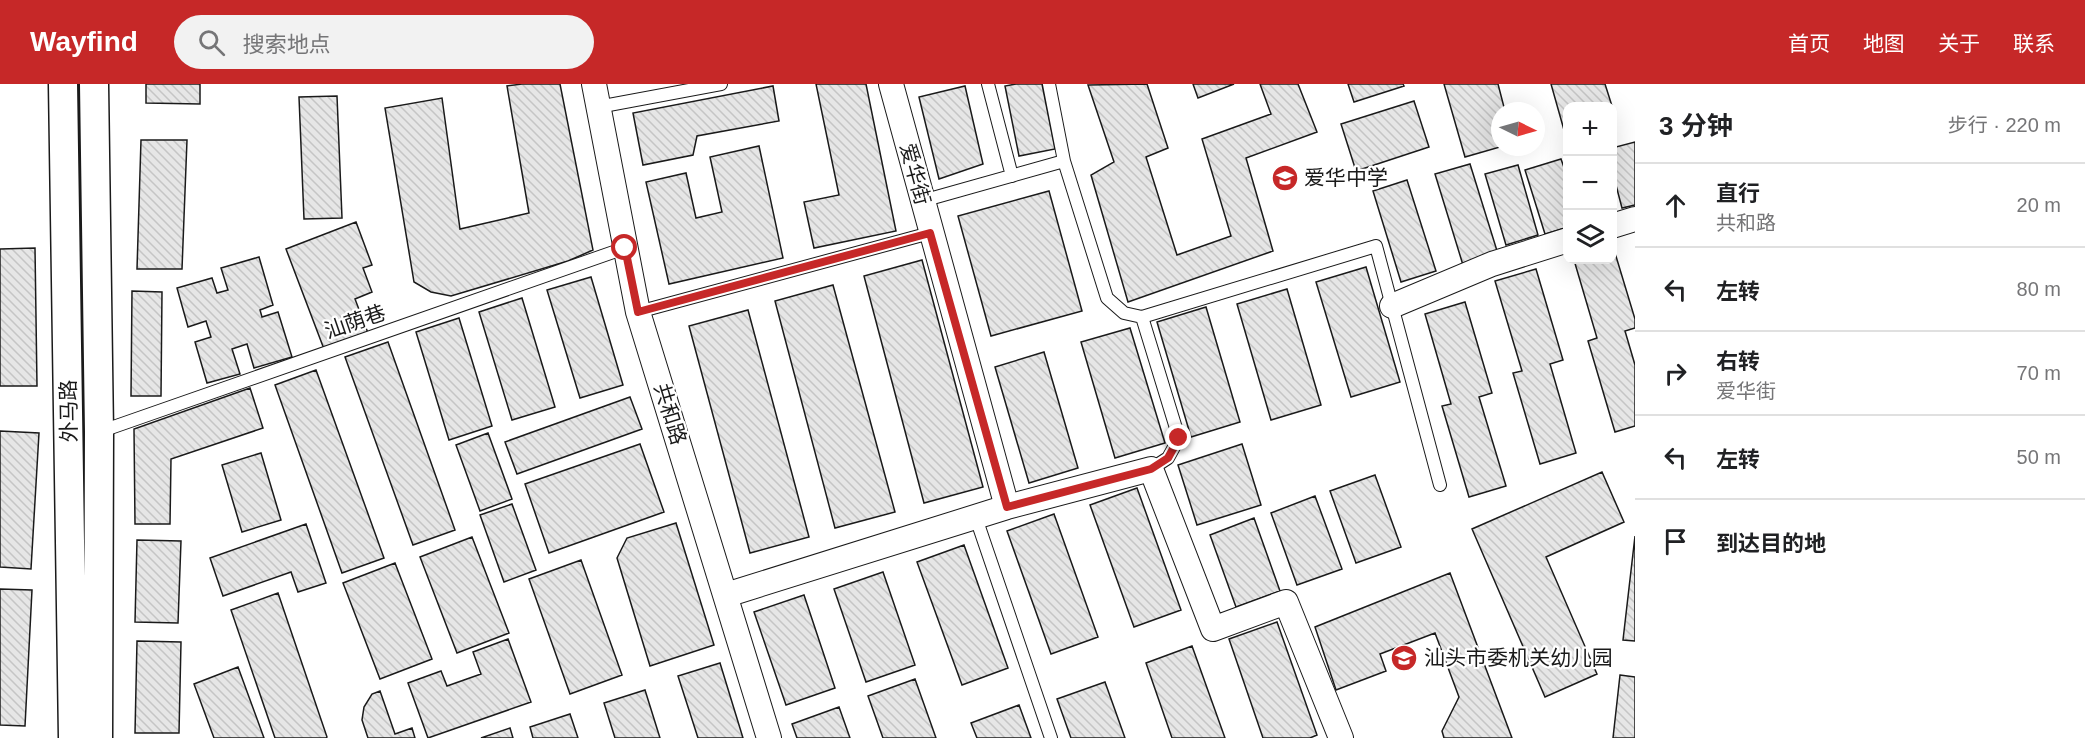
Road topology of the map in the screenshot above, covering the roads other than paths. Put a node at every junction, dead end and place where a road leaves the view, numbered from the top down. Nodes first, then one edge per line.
1 (63, 84) edge
2 (94, 84) edge
3 (721, 84) edge
4 (891, 84) edge
5 (987, 84) edge
6 (1049, 84) edge
7 (596, 95) edge
8 (1064, 161) junction
9 (1012, 176) junction
10 (922, 201) junction
11 (1635, 219) edge
12 (1617, 224) edge
13 (930, 233) junction
14 (1563, 242) edge
15 (625, 248) junction
16 (1392, 306) junction
17 (638, 312) junction
18 (1142, 317) junction
19 (99, 432) junction
20 (1151, 469) junction
21 (1440, 485) dead end
22 (1007, 507) junction
23 (976, 518) junction
24 (726, 595) junction
25 (73, 738) edge
26 (98, 738) edge
27 (769, 738) edge
28 (1051, 738) edge
29 (1341, 738) edge

1 - 25 street, 外马路
2 - 19 street, 外马路
3 - 7 lane
4 - 10 street, 爱华街
5 - 9 lane
6 - 8 lane
7 - 15 street, 共和路
8 - 9 lane
8 - 18 lane
9 - 10 lane
10 - 13 street, 爱华街
11 - 12 street
13 - 17 lane
13 - 22 street, 爱华街
14 - 16 street
15 - 17 street, 共和路
15 - 19 lane, 汕荫巷
16 - 18 lane
16 - 21 lane
17 - 24 street, 共和路
18 - 20 lane
19 - 26 street, 外马路
20 - 22 street
20 - 29 street
22 - 23 street
23 - 24 street
23 - 28 lane
24 - 27 street, 共和路

